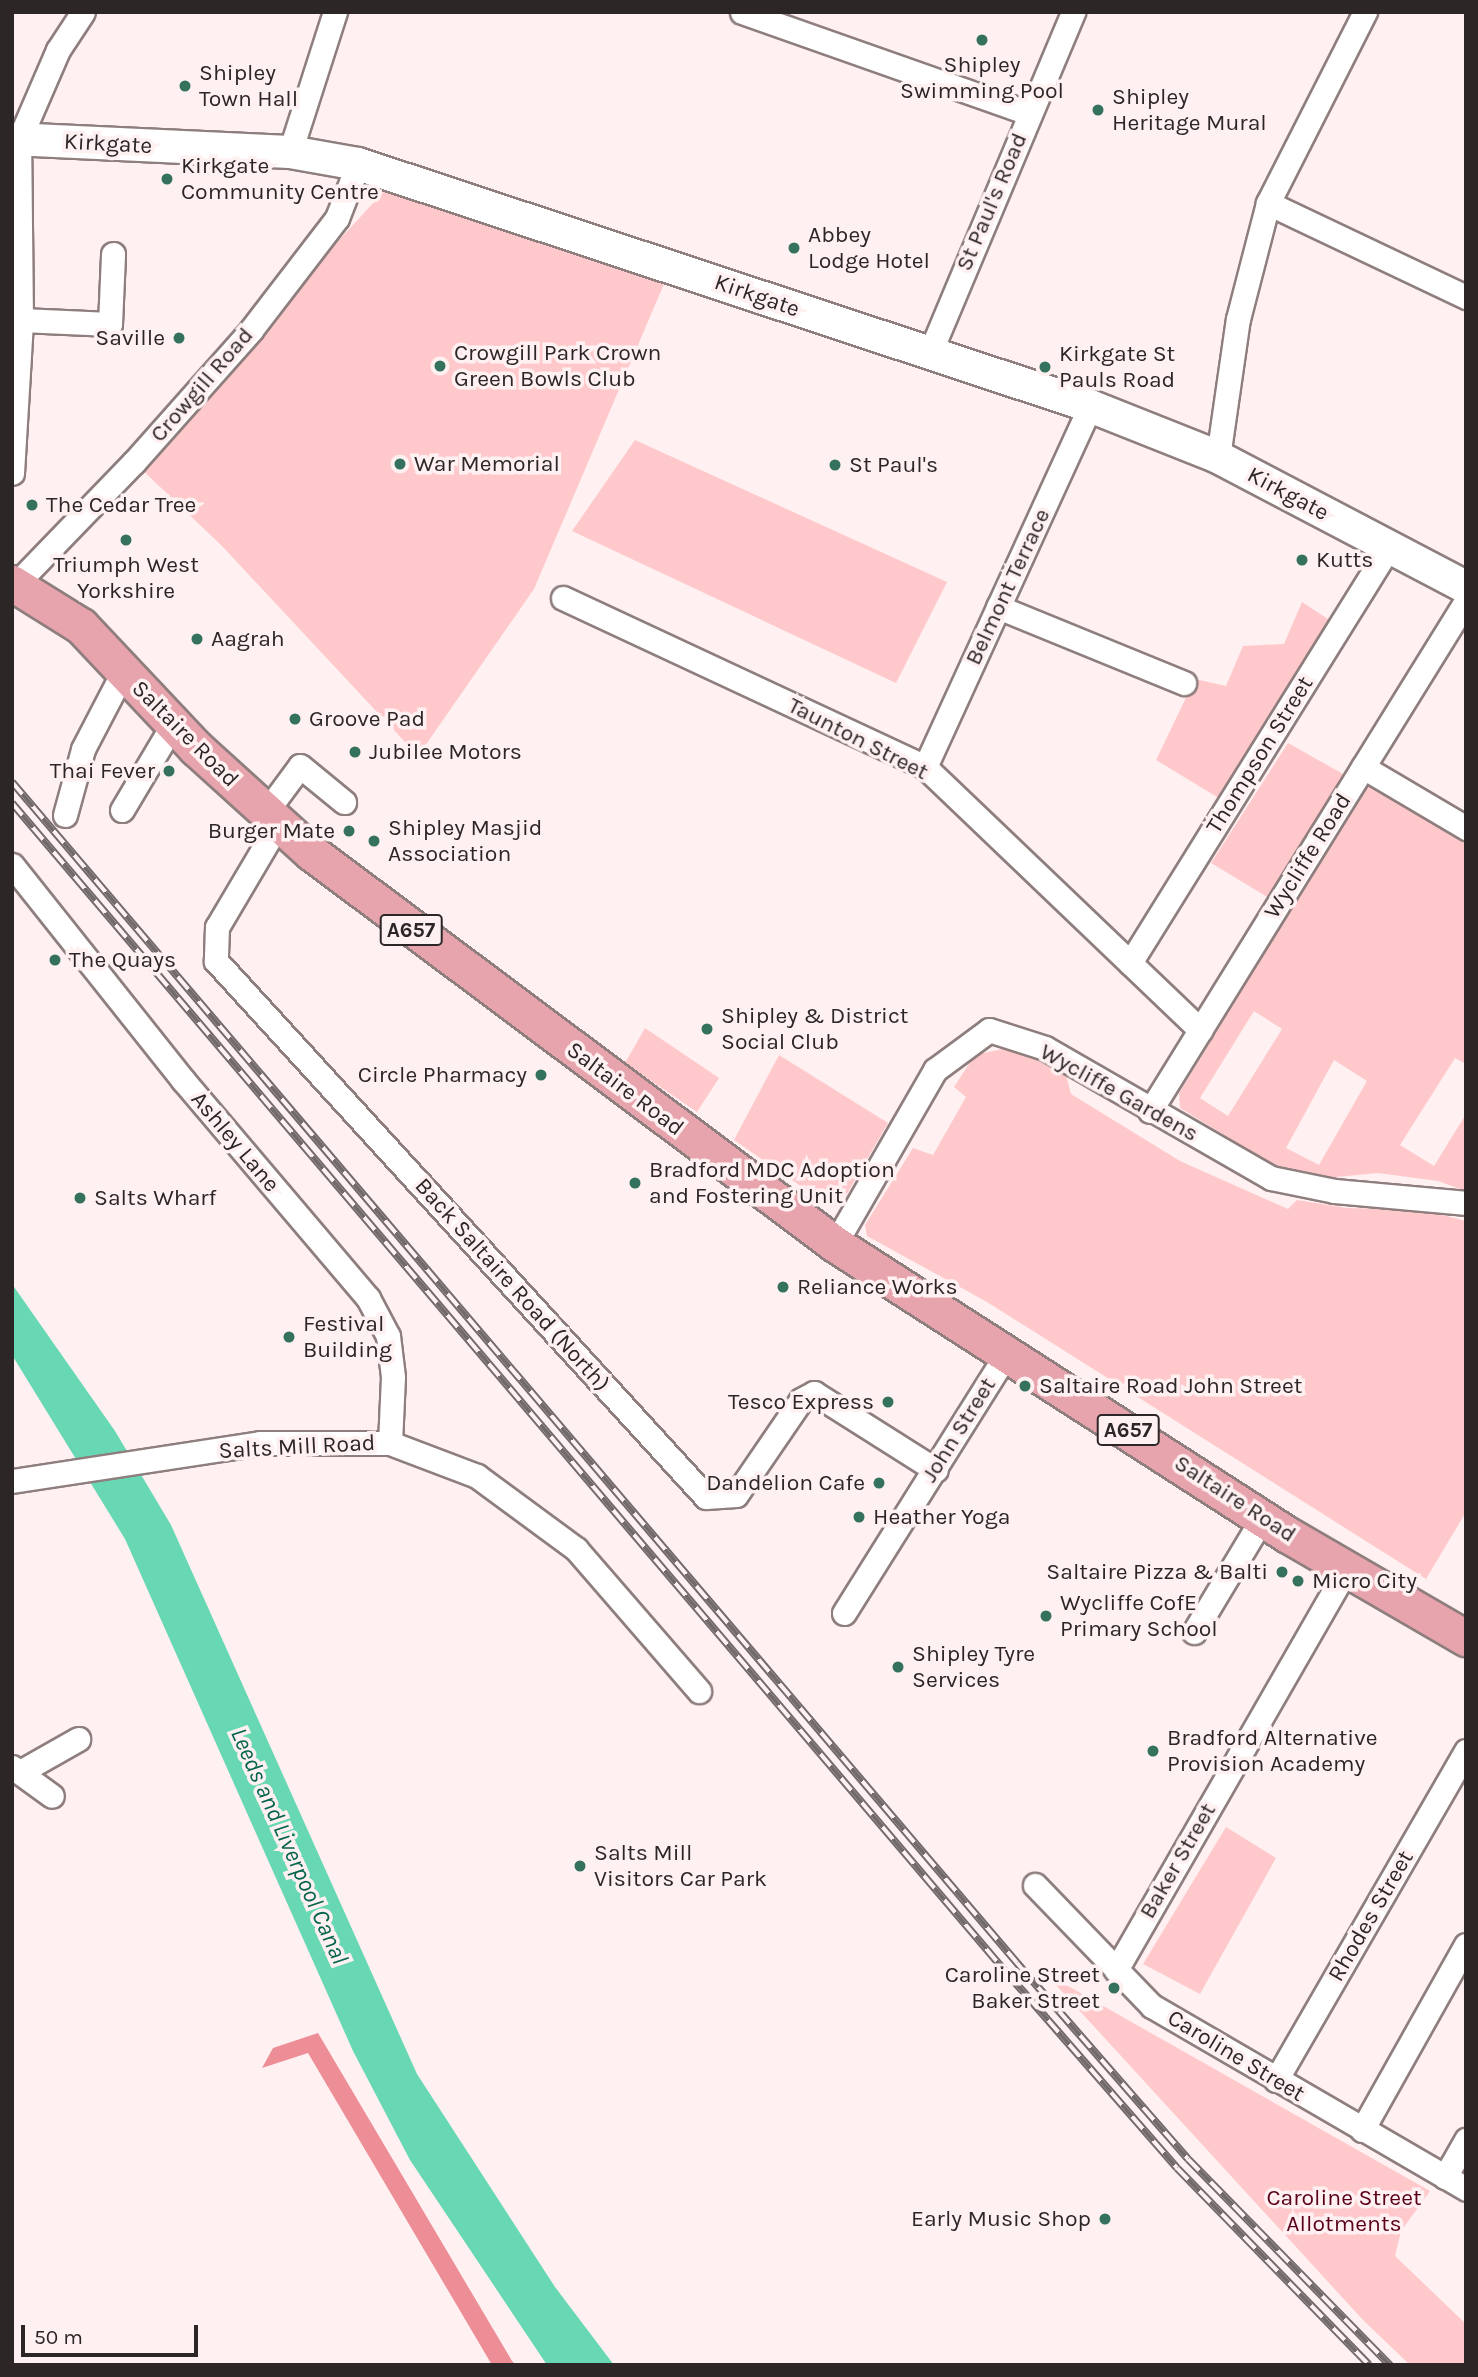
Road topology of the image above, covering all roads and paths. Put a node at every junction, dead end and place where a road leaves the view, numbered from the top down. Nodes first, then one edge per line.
1 (83, 12) edge
2 (335, 12) edge
3 (742, 12) edge
4 (1073, 12) edge
5 (1365, 12) edge
6 (1029, 113) junction
7 (15, 139) edge
8 (290, 152) junction
9 (358, 164) junction
10 (1268, 203) junction
11 (113, 254) dead end
12 (1466, 297) edge
13 (21, 320) junction
14 (929, 355) junction
15 (1090, 406) junction
16 (1218, 457) junction
17 (12, 473) edge
18 (1389, 547) junction
19 (14, 583) edge
20 (1466, 587) edge
21 (563, 598) dead end
22 (1466, 601) edge
23 (998, 607) junction
24 (123, 671) junction
25 (1184, 683) dead end
26 (173, 724) junction
27 (925, 767) junction
28 (1363, 767) junction
29 (344, 802) dead end
30 (122, 810) dead end
31 (65, 815) dead end
32 (272, 818) junction
33 (1466, 828) edge
34 (12, 865) edge
35 (1130, 963) junction
36 (1200, 1030) junction
37 (1150, 1111) junction
38 (1466, 1203) edge
39 (835, 1244) junction
40 (1007, 1353) junction
41 (390, 1443) junction
42 (936, 1470) junction
43 (12, 1481) edge
44 (1263, 1517) junction
45 (1346, 1570) junction
46 (844, 1613) dead end
47 (1194, 1632) dead end
48 (1466, 1638) edge
49 (699, 1691) dead end
50 (78, 1739) dead end
51 (1466, 1751) edge
52 (16, 1769) edge
53 (52, 1796) dead end
54 (1035, 1885) dead end
55 (1466, 1945) edge
56 (1116, 1970) junction
57 (1276, 2080) junction
58 (1362, 2130) junction
59 (1466, 2140) edge
60 (1445, 2177) junction
61 (1466, 2189) edge

1 - 7 street
2 - 8 street
3 - 6 street
4 - 6 street, St Paul's Road
5 - 10 street
6 - 14 street, St Paul's Road
7 - 8 street, Kirkgate
7 - 13 street
8 - 9 street, Kirkgate
9 - 14 street, Kirkgate
9 - 19 street, Crowgill Road
10 - 12 street
10 - 16 street
11 - 13 street
13 - 17 street
14 - 15 street, Kirkgate
15 - 16 street, Kirkgate
15 - 23 street, Belmont Terrace
16 - 18 street, Kirkgate
18 - 20 street, Kirkgate
18 - 35 street, Thompson Street
19 - 24 main road, Saltaire Road / A657
21 - 27 street, Taunton Street
22 - 28 street, Wycliffe Road
23 - 25 street
23 - 27 street, Belmont Terrace
24 - 26 main road, Saltaire Road / A657
24 - 31 street
26 - 30 street
26 - 32 main road, Saltaire Road / A657
27 - 35 street, Taunton Street
28 - 33 street
28 - 36 street, Wycliffe Road
29 - 32 street
32 - 39 main road, Saltaire Road / A657
32 - 42 street, Back Saltaire Road (North)
34 - 41 street, Ashley Lane
35 - 36 street, Taunton Street
36 - 37 street, Wycliffe Road
37 - 38 street, Wycliffe Gardens
37 - 39 street, Wycliffe Gardens
39 - 40 main road, Saltaire Road / A657
40 - 42 street, John Street
40 - 44 main road, Saltaire Road / A657
41 - 43 street, Salts Mill Road
41 - 49 street, Salts Mill Road
42 - 46 street, John Street
44 - 45 main road, Saltaire Road / A657
44 - 47 street
45 - 48 main road, Saltaire Road / A657
45 - 56 street, Baker Street
50 - 52 street
51 - 57 street, Rhodes Street
52 - 53 street
54 - 56 street, Caroline Street
55 - 58 street
56 - 57 street, Caroline Street
57 - 58 street, Caroline Street
58 - 60 street, Caroline Street
59 - 60 street
60 - 61 street, Caroline Street

